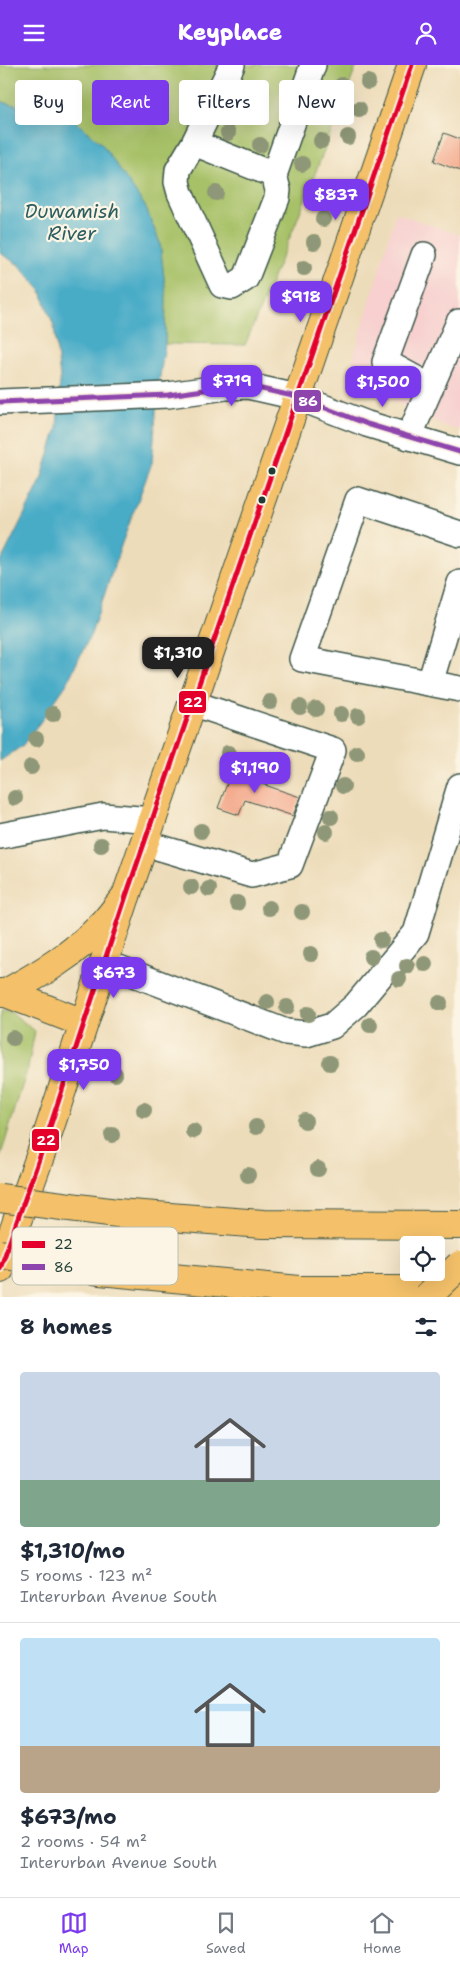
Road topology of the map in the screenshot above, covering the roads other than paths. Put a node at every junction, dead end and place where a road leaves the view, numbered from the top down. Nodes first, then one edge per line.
1 (232, 65) edge
2 (313, 65) edge
3 (412, 65) edge
4 (194, 143) junction
5 (274, 175) junction
6 (424, 255) dead end
7 (459, 322) dead end
8 (431, 387) junction
9 (298, 397) junction
10 (3, 402) edge
11 (409, 437) junction
12 (460, 452) edge
13 (460, 534) edge
14 (460, 583) edge
15 (430, 683) junction
16 (460, 689) edge
17 (192, 703) junction
18 (460, 786) edge
19 (148, 832) junction
20 (0, 836) edge
21 (126, 896) junction
22 (103, 962) junction
23 (3, 993) edge
24 (84, 1023) junction
25 (0, 1198) edge
26 (460, 1225) edge
27 (15, 1227) edge
28 (12, 1235) edge
29 (460, 1265) edge
30 (0, 1269) edge
31 (178, 1278) edge
32 (460, 1290) edge
33 (427, 1297) edge

1 - 4 street
2 - 5 street
3 - 9 main road
4 - 5 street
4 - 5 street
6 - 8 street
7 - 8 street
8 - 11 street
9 - 10 street
9 - 11 street
9 - 17 main road
11 - 12 street
13 - 15 street
14 - 15 street
15 - 16 street
17 - 19 main road
17 - 19 street
18 - 22 street
19 - 20 street
19 - 21 main road
21 - 22 main road
21 - 23 main road
22 - 24 main road
23 - 24 main road
24 - 27 main road
25 - 26 main road, bridge
28 - 30 main road
29 - 33 main road, bridge
31 - 32 main road, bridge

